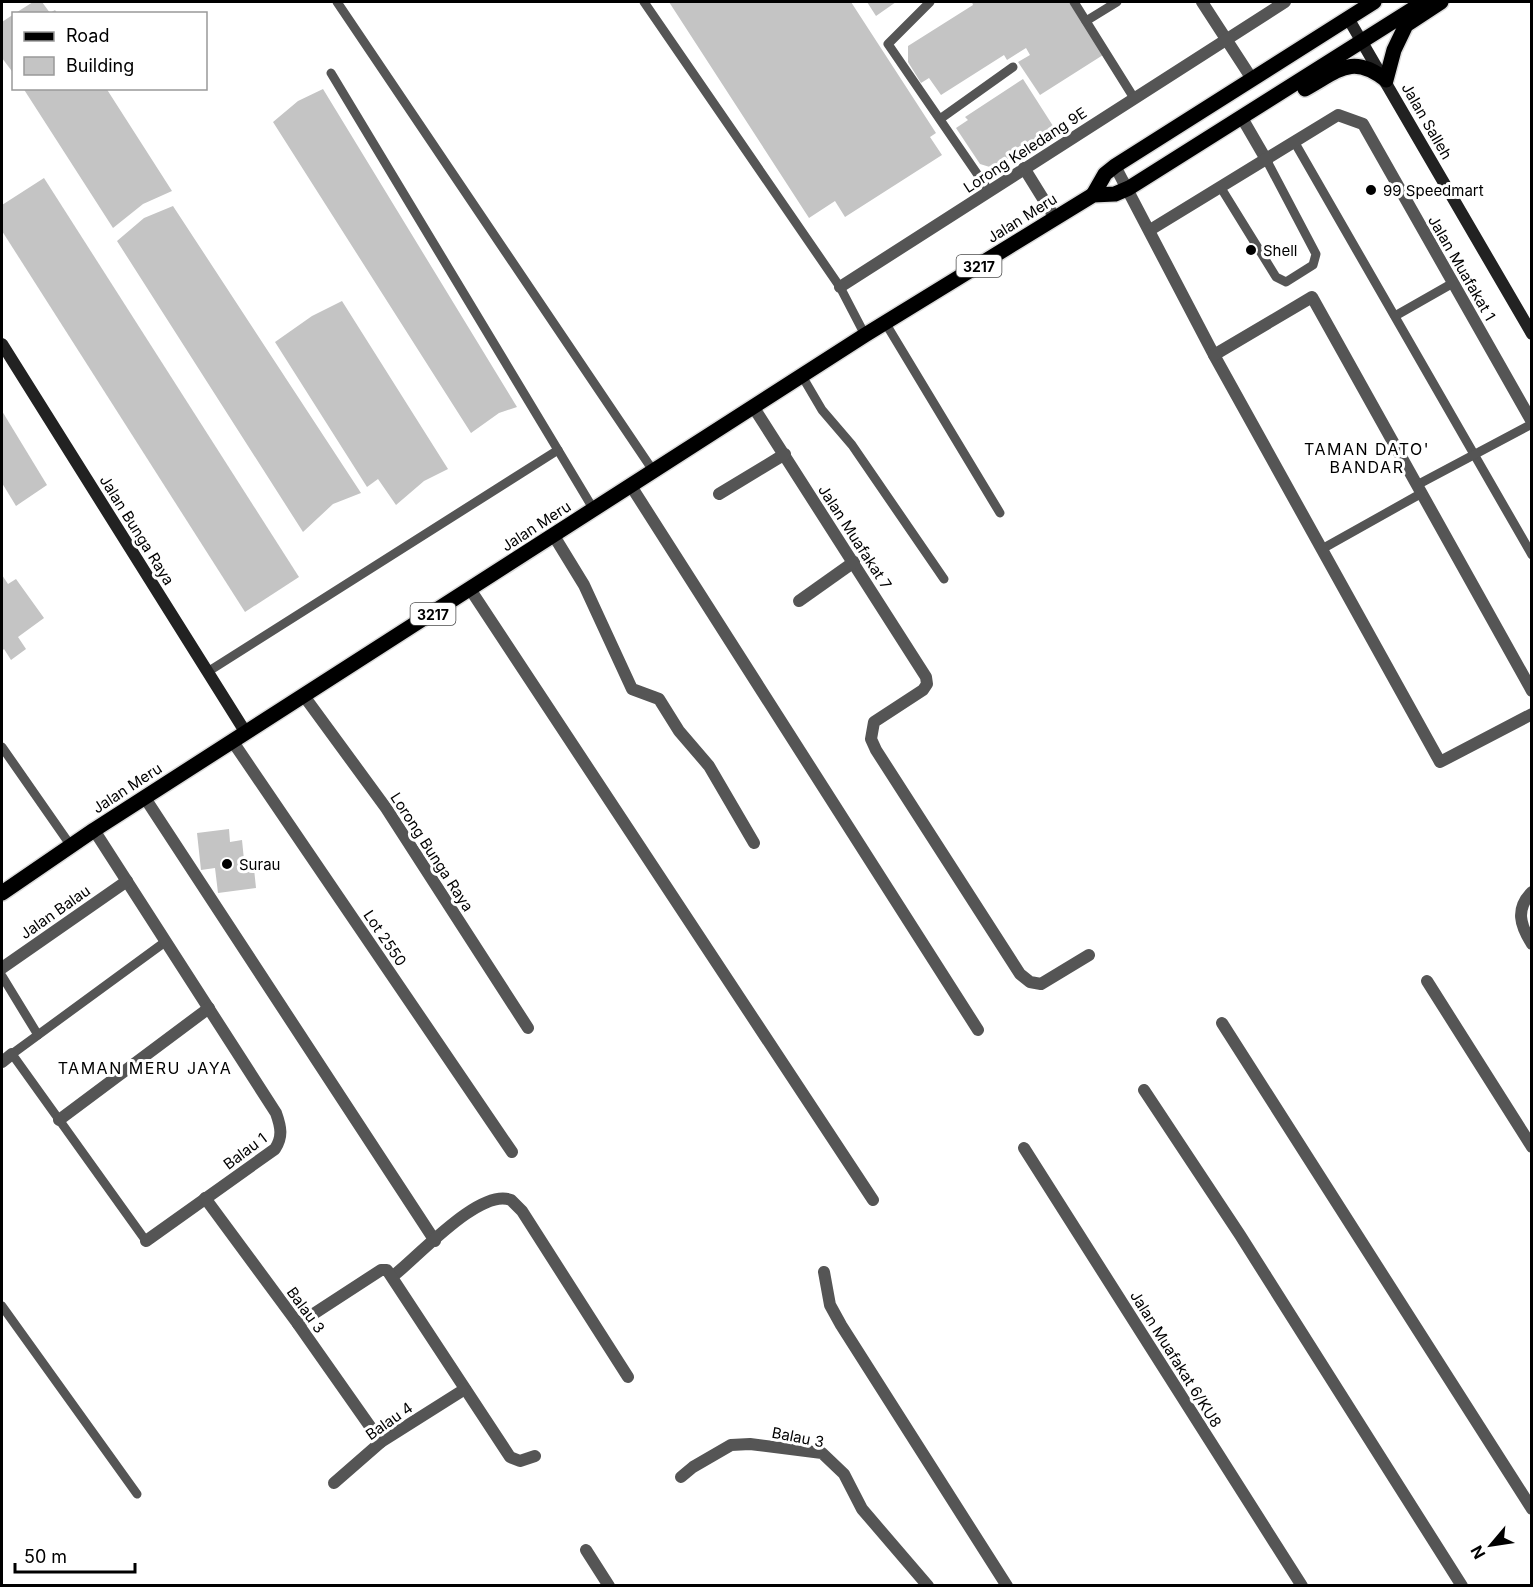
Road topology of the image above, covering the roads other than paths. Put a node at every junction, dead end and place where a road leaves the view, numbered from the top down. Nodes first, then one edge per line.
1 (337, 2) edge
2 (644, 2) edge
3 (930, 2) edge
4 (1074, 2) edge
5 (1117, 2) edge
6 (1202, 2) edge
7 (1285, 2) edge
8 (1374, 2) edge
9 (1424, 2) edge
10 (1441, 2) edge
11 (1348, 18) junction
12 (1086, 21) junction
13 (1226, 39) junction
14 (1363, 42) junction
15 (1013, 68) dead end
16 (331, 73) dead end
17 (1252, 79) junction
18 (1386, 80) junction
19 (1134, 98) junction
20 (1269, 100) junction
21 (1242, 118) junction
22 (940, 119) junction
23 (1295, 143) junction
24 (1267, 161) junction
25 (1115, 166) junction
26 (1024, 168) junction
27 (1129, 188) junction
28 (1221, 188) junction
29 (989, 191) junction
30 (1093, 195) junction
31 (1055, 218) junction
32 (1150, 230) junction
33 (1453, 283) junction
34 (840, 287) junction
35 (1395, 316) junction
36 (886, 324) junction
37 (1532, 334) edge
38 (865, 335) junction
39 (2, 344) edge
40 (1214, 355) junction
41 (802, 376) junction
42 (754, 408) junction
43 (1532, 423) edge
44 (558, 450) junction
45 (784, 454) junction
46 (1474, 454) junction
47 (654, 472) junction
48 (631, 486) junction
49 (1420, 489) junction
50 (719, 494) dead end
51 (594, 510) junction
52 (1000, 513) dead end
53 (554, 536) junction
54 (1322, 549) junction
55 (1532, 555) edge
56 (854, 562) junction
57 (944, 579) dead end
58 (470, 590) junction
59 (799, 601) dead end
60 (209, 671) junction
61 (1532, 691) edge
62 (304, 696) junction
63 (1532, 714) edge
64 (239, 737) junction
65 (2, 747) edge
66 (145, 798) junction
67 (94, 831) junction
68 (754, 843) dead end
69 (71, 846) junction
70 (127, 880) junction
71 (1532, 892) edge
72 (2, 894) edge
73 (165, 942) junction
74 (1532, 944) edge
75 (1089, 955) dead end
76 (2, 968) edge
77 (2, 976) edge
78 (1427, 981) dead end
79 (208, 1008) junction
80 (1222, 1023) dead end
81 (528, 1028) dead end
82 (978, 1030) dead end
83 (38, 1035) junction
84 (7, 1058) edge
85 (1144, 1090) dead end
86 (58, 1119) junction
87 (1532, 1147) edge
88 (1024, 1148) dead end
89 (512, 1152) dead end
90 (205, 1198) junction
91 (873, 1200) dead end
92 (146, 1241) joint
93 (435, 1241) junction
94 (825, 1272) dead end
95 (393, 1276) junction
96 (2, 1306) edge
97 (298, 1324) junction
98 (628, 1377) dead end
99 (465, 1389) junction
100 (381, 1442) junction
101 (535, 1456) dead end
102 (681, 1477) dead end
103 (334, 1483) dead end
104 (137, 1494) dead end
105 (1532, 1509) edge
106 (586, 1550) dead end
107 (609, 1586) edge
108 (928, 1586) edge
109 (1007, 1586) edge
110 (1302, 1586) edge
111 (1462, 1586) edge

1 - 47 lane
2 - 34 lane
3 - 22 lane
4 - 12 lane
5 - 12 lane
6 - 13 street
7 - 13 street, Lorong Keledang 9E
8 - 11 main road, Jalan Meru / 3217
9 - 14 main road, Jalan Meru / 3217
10 - 18 main road
11 - 14 street, Jalan Salleh
11 - 17 main road, Jalan Meru / 3217
12 - 19 lane
13 - 17 street
13 - 19 street, Lorong Keledang 9E
14 - 18 street, Jalan Salleh
14 - 20 main road, Jalan Meru / 3217
15 - 22 lane
16 - 44 lane
17 - 25 main road, Jalan Meru / 3217
18 - 20 main road
18 - 37 street, Jalan Salleh
19 - 26 street, Lorong Keledang 9E
20 - 21 main road, Jalan Meru / 3217
21 - 24 street
21 - 27 main road, Jalan Meru / 3217
22 - 29 lane
23 - 24 street, Jalan Muafakat 1
23 - 33 street, Jalan Muafakat 1
23 - 35 lane
24 - 28 street, Jalan Muafakat 1
24 - 28 lane
25 - 27 street
25 - 30 main road, Jalan Meru / 3217
26 - 29 street, Lorong Keledang 9E
26 - 31 street
27 - 30 main road, Jalan Meru / 3217
27 - 32 street
28 - 32 street, Jalan Muafakat 1
29 - 34 street, Lorong Keledang 9E
30 - 31 main road, Jalan Meru / 3217
31 - 36 main road, Jalan Meru / 3217
32 - 40 street
33 - 35 lane
33 - 43 street, Jalan Muafakat 1
34 - 38 lane
35 - 46 lane
36 - 38 main road, Jalan Meru / 3217
36 - 52 lane
38 - 41 main road, Jalan Meru / 3217
39 - 60 street, Jalan Bunga Raya
40 - 49 street
40 - 54 street
41 - 42 main road, Jalan Meru / 3217
41 - 57 lane
42 - 45 street, Jalan Muafakat 7
42 - 47 main road, Jalan Meru / 3217
43 - 46 lane
44 - 51 lane
44 - 60 lane
45 - 50 street
45 - 56 street, Jalan Muafakat 7
46 - 49 lane
46 - 55 lane
47 - 48 main road, Jalan Meru / 3217
48 - 51 main road, Jalan Meru / 3217
48 - 82 street
49 - 54 lane
49 - 61 street
51 - 53 main road, Jalan Meru / 3217
53 - 58 main road, Jalan Meru / 3217
53 - 68 street
54 - 63 street
56 - 59 street
56 - 75 street, Jalan Muafakat 7
58 - 62 main road, Jalan Meru / 3217
58 - 91 street
60 - 64 street, Jalan Bunga Raya
62 - 64 main road, Jalan Meru / 3217
62 - 81 street, Lorong Bunga Raya
64 - 66 main road, Jalan Meru / 3217
64 - 89 street, Lot 2550
65 - 69 lane
66 - 67 main road, Jalan Meru / 3217
66 - 93 street
67 - 69 main road, Jalan Meru / 3217
67 - 70 street, Balau 1
69 - 72 main road, Jalan Meru / 3217
70 - 73 street, Balau 1
70 - 76 street, Jalan Balau
71 - 74 street
73 - 79 street, Balau 1
73 - 83 lane
77 - 83 lane
78 - 87 street
79 - 86 street
79 - 90 street, Balau 1
80 - 105 street
83 - 84 lane
84 - 86 lane, Balau 1
85 - 111 street
86 - 92 lane, Balau 1
88 - 110 street, Jalan Muafakat 6/KU8
90 - 92 street, Balau 1
90 - 97 street, Balau 3
93 - 95 street
93 - 98 street
94 - 109 street
95 - 97 street
95 - 99 street
96 - 104 lane
97 - 100 street, Balau 3
99 - 100 street, Balau 4
99 - 101 street
100 - 103 street, Balau 4
102 - 108 street, Balau 3
106 - 107 street

